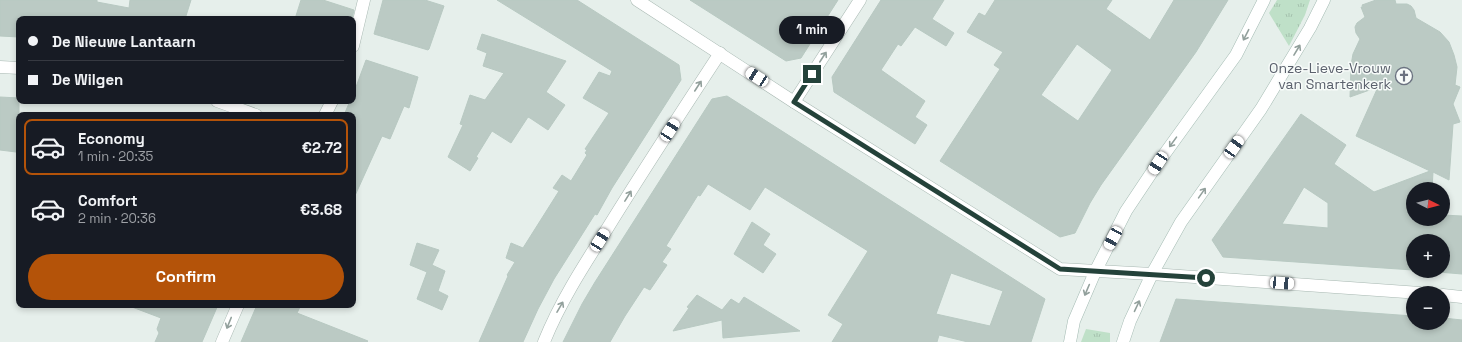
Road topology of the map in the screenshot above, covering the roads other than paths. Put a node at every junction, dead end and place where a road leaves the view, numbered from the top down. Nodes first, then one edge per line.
1 (364, 0) edge
2 (637, 0) edge
3 (860, 0) edge
4 (1264, 0) edge
5 (1324, 0) edge
6 (356, 33) edge
7 (720, 53) junction
8 (0, 67) edge
9 (16, 68) edge
10 (794, 102) junction
11 (225, 104) edge
12 (248, 112) edge
13 (1095, 272) junction
14 (1152, 274) junction
15 (1406, 292) edge
16 (1450, 296) edge
17 (1462, 297) edge
18 (237, 308) edge
19 (222, 342) edge
20 (544, 342) edge
21 (1070, 342) edge
22 (1123, 342) edge

1 - 6 street
2 - 7 street
10 -> 3 street
4 -> 13 street
14 -> 5 street
7 - 10 street
20 -> 7 street
8 - 9 street
10 - 13 street
11 - 12 street
13 - 14 street
13 -> 21 street
14 - 15 street
22 -> 14 street
16 - 17 street
18 -> 19 street

